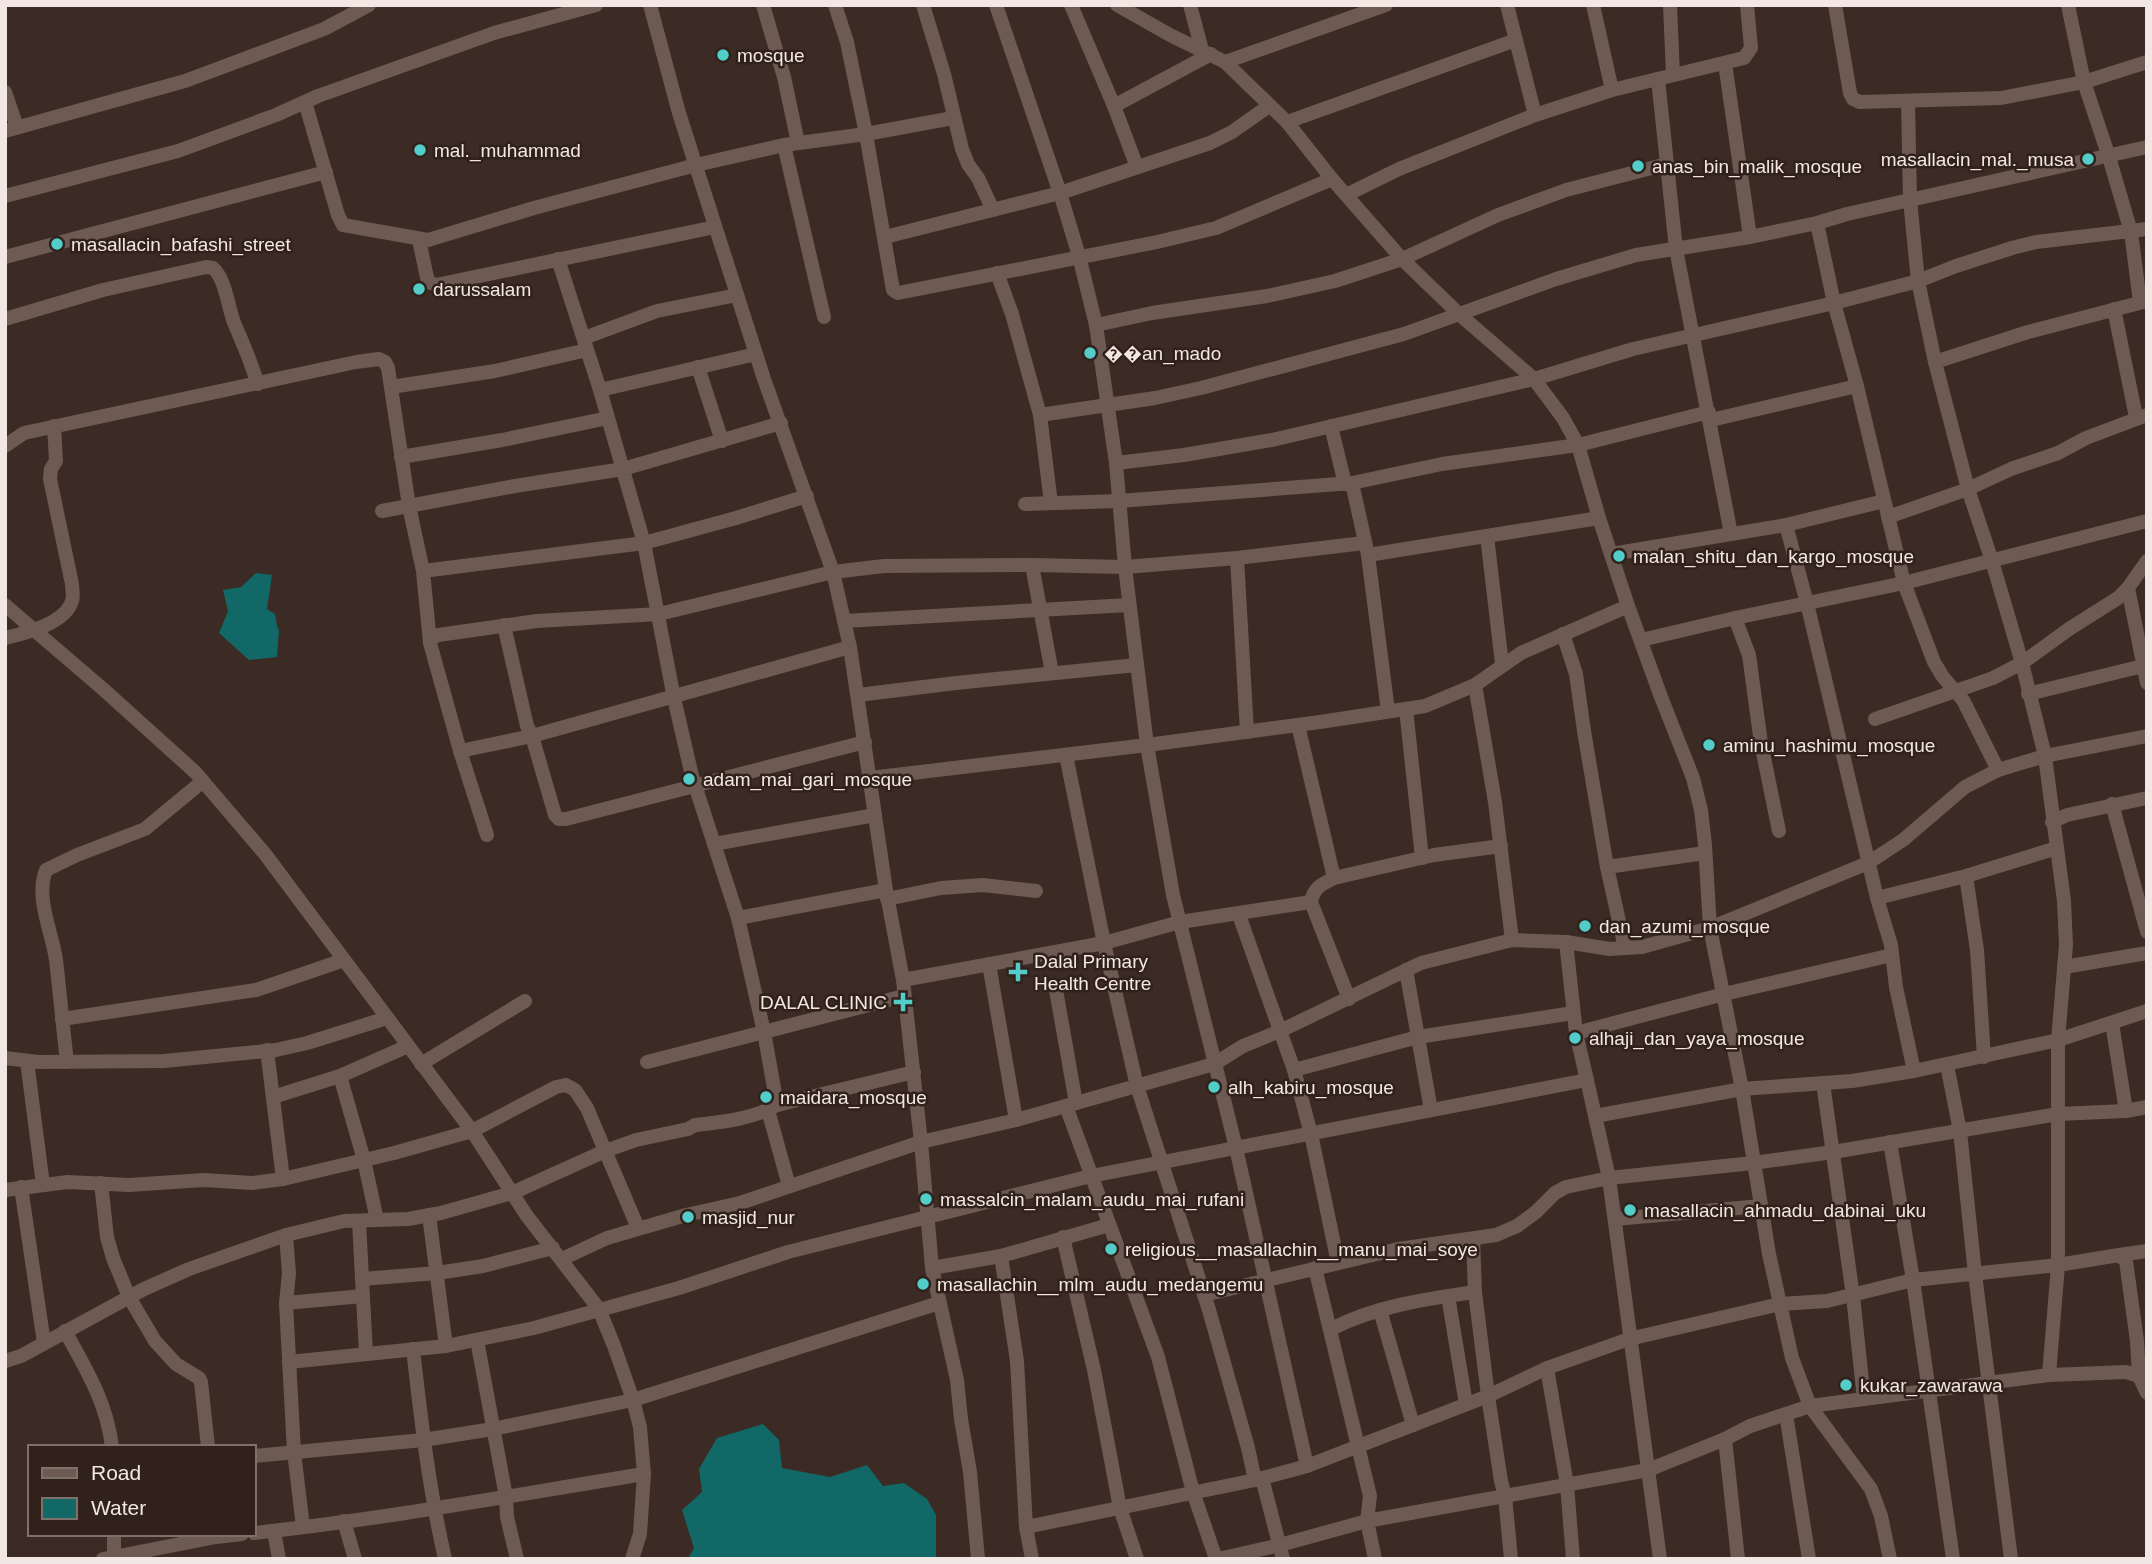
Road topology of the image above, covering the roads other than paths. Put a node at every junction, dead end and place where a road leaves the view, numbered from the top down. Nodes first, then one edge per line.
1 (369, 5) edge
2 (596, 5) edge
3 (650, 5) edge
4 (763, 5) edge
5 (835, 5) edge
6 (923, 5) edge
7 (996, 5) edge
8 (1071, 5) edge
9 (1117, 5) edge
10 (1190, 5) edge
11 (1386, 5) edge
12 (1507, 5) edge
13 (1593, 5) edge
14 (1670, 5) edge
15 (1747, 5) edge
16 (1835, 5) edge
17 (2071, 6) edge
18 (1516, 40) junction
19 (1206, 52) junction
20 (1225, 62) junction
21 (2147, 62) edge
22 (1725, 63) junction
23 (1673, 75) junction
24 (1658, 79) junction
25 (2084, 82) junction
26 (1612, 90) junction
27 (5, 92) edge
28 (1908, 101) junction
29 (305, 102) junction
30 (1114, 106) junction
31 (1269, 106) junction
32 (1535, 115) junction
33 (953, 118) junction
34 (1287, 122) junction
35 (11, 129) edge
36 (866, 134) junction
37 (791, 144) junction
38 (2147, 147) edge
39 (2109, 157) junction
40 (1667, 164) junction
41 (696, 165) junction
42 (1137, 167) junction
43 (326, 172) junction
44 (1332, 179) junction
45 (1060, 192) junction
46 (1346, 195) junction
47 (5, 196) edge
48 (1910, 200) junction
49 (993, 209) junction
50 (1817, 223) junction
51 (715, 227) junction
52 (2147, 229) edge
53 (2131, 232) junction
54 (885, 237) junction
55 (1750, 237) junction
56 (419, 240) junction
57 (1676, 249) junction
58 (1079, 256) junction
59 (5, 257) edge
60 (558, 259) junction
61 (1402, 259) junction
62 (997, 273) junction
63 (1918, 281) junction
64 (737, 295) junction
65 (2143, 301) edge
66 (1834, 303) junction
67 (2114, 309) junction
68 (1460, 314) junction
69 (824, 317) dead end
70 (5, 319) edge
71 (1096, 325) junction
72 (1692, 336) junction
73 (585, 344) junction
74 (756, 354) junction
75 (1935, 362) junction
76 (698, 367) junction
77 (1534, 379) junction
78 (258, 384) junction
79 (1857, 386) junction
80 (391, 387) junction
81 (600, 390) junction
82 (1108, 404) junction
83 (1040, 415) junction
84 (1709, 416) junction
85 (2141, 416) edge
86 (608, 418) junction
87 (780, 424) junction
88 (54, 426) junction
89 (1331, 426) junction
90 (722, 440) junction
91 (1578, 445) junction
92 (5, 446) edge
93 (401, 457) junction
94 (1115, 463) junction
95 (623, 469) junction
96 (1348, 484) junction
97 (1968, 489) junction
98 (807, 496) junction
99 (1119, 500) junction
100 (1884, 501) junction
101 (1051, 503) junction
102 (1025, 504) dead end
103 (408, 506) junction
104 (382, 511) dead end
105 (1888, 517) junction
106 (1599, 518) junction
107 (2147, 521) edge
108 (1786, 525) junction
109 (1731, 534) junction
110 (1487, 536) junction
111 (644, 543) junction
112 (1366, 549) junction
113 (1611, 554) junction
114 (1237, 558) junction
115 (1992, 561) junction
116 (2147, 561) edge
117 (1032, 565) junction
118 (1125, 567) junction
119 (423, 571) junction
120 (833, 572) junction
121 (1904, 583) junction
122 (2128, 588) junction
123 (1807, 603) junction
124 (5, 605) edge
125 (1129, 605) junction
126 (1628, 606) junction
127 (1039, 609) junction
128 (659, 614) junction
129 (1735, 618) junction
130 (844, 621) junction
131 (504, 625) junction
132 (34, 631) junction
133 (1563, 634) junction
134 (5, 638) edge
135 (430, 639) junction
136 (1641, 640) junction
137 (850, 647) junction
138 (2022, 663) junction
139 (1502, 664) junction
140 (1137, 665) junction
141 (2145, 665) edge
142 (1052, 673) junction
143 (2147, 683) edge
144 (1475, 685) junction
145 (1956, 691) junction
146 (2028, 694) junction
147 (858, 695) junction
148 (674, 698) junction
149 (1406, 709) junction
150 (1388, 711) junction
151 (1875, 719) dead end
152 (1298, 725) junction
153 (1247, 732) junction
154 (532, 736) junction
155 (2147, 736) edge
156 (865, 742) junction
157 (1147, 745) junction
158 (460, 751) junction
159 (1066, 755) junction
160 (2045, 756) junction
161 (1998, 770) junction
162 (870, 778) junction
163 (203, 781) junction
164 (694, 785) junction
165 (2147, 798) edge
166 (2112, 804) junction
167 (875, 815) junction
168 (2052, 822) junction
169 (1779, 831) dead end
170 (487, 835) dead end
171 (714, 844) junction
172 (1501, 846) junction
173 (2057, 848) junction
174 (1705, 853) junction
175 (1422, 858) junction
176 (1868, 863) junction
177 (1606, 867) junction
178 (1966, 876) junction
179 (1334, 878) junction
180 (1036, 891) dead end
181 (886, 895) junction
182 (1877, 898) junction
183 (1311, 902) junction
184 (1239, 915) junction
185 (738, 918) junction
186 (1180, 922) junction
187 (1710, 928) junction
188 (2147, 932) edge
189 (1512, 940) junction
190 (1566, 942) junction
191 (1104, 943) junction
192 (1625, 948) junction
193 (2147, 953) edge
194 (1892, 955) junction
195 (344, 960) junction
196 (989, 964) junction
197 (2064, 967) junction
198 (1406, 970) junction
199 (903, 980) junction
200 (1056, 990) dead end
201 (1724, 994) junction
202 (904, 996) junction
203 (1349, 999) junction
204 (525, 1002) dead end
205 (2147, 1011) edge
206 (1573, 1013) junction
207 (387, 1018) junction
208 (62, 1019) junction
209 (2112, 1023) junction
210 (1280, 1031) junction
211 (764, 1032) junction
212 (1576, 1033) junction
213 (1418, 1037) junction
214 (2058, 1041) junction
215 (408, 1046) junction
216 (267, 1051) junction
217 (1984, 1057) junction
218 (5, 1058) edge
219 (27, 1061) junction
220 (67, 1062) junction
221 (647, 1062) dead end
222 (421, 1064) junction
223 (1214, 1064) junction
224 (1947, 1065) junction
225 (1294, 1070) junction
226 (1914, 1071) junction
227 (914, 1072) junction
228 (340, 1076) junction
229 (1587, 1080) junction
230 (1822, 1083) junction
231 (1137, 1086) junction
232 (1742, 1089) junction
233 (273, 1097) junction
234 (1071, 1104) junction
235 (2147, 1107) edge
236 (772, 1108) junction
237 (1431, 1110) junction
238 (2126, 1111) junction
239 (2058, 1114) junction
240 (1595, 1116) junction
241 (1016, 1120) junction
242 (472, 1131) junction
243 (1960, 1131) junction
244 (1311, 1134) junction
245 (921, 1142) junction
246 (1890, 1142) junction
247 (1236, 1148) junction
248 (605, 1151) junction
249 (1833, 1152) junction
250 (364, 1160) junction
251 (1162, 1163) junction
252 (1753, 1163) junction
253 (1091, 1176) junction
254 (1608, 1178) junction
255 (284, 1179) junction
256 (101, 1183) junction
257 (43, 1185) junction
258 (789, 1186) junction
259 (21, 1187) junction
260 (5, 1190) edge
261 (512, 1193) junction
262 (1760, 1206) junction
263 (429, 1215) junction
264 (928, 1217) junction
265 (1615, 1219) junction
266 (377, 1220) junction
267 (359, 1221) junction
268 (1109, 1225) junction
269 (638, 1228) junction
270 (286, 1235) junction
271 (1063, 1237) junction
272 (1473, 1239) junction
273 (2147, 1251) edge
274 (557, 1253) junction
275 (2119, 1255) junction
276 (1001, 1256) junction
277 (1338, 1263) junction
278 (2058, 1265) junction
279 (932, 1268) junction
280 (1315, 1268) junction
281 (437, 1273) junction
282 (1975, 1274) junction
283 (362, 1279) junction
284 (1265, 1280) junction
285 (1913, 1280) junction
286 (1475, 1292) junction
287 (363, 1296) junction
288 (1204, 1296) junction
289 (1448, 1296) junction
290 (1853, 1296) junction
291 (129, 1297) junction
292 (286, 1303) junction
293 (939, 1303) junction
294 (1780, 1304) junction
295 (599, 1309) junction
296 (1380, 1310) junction
297 (1331, 1329) junction
298 (65, 1331) junction
299 (1629, 1339) junction
300 (477, 1340) junction
301 (44, 1343) junction
302 (446, 1346) junction
303 (413, 1349) junction
304 (366, 1354) junction
305 (5, 1361) edge
306 (289, 1362) junction
307 (1547, 1368) junction
308 (2049, 1375) junction
309 (1988, 1383) junction
310 (2144, 1386) edge
311 (1928, 1391) junction
312 (1488, 1396) junction
313 (1864, 1399) junction
314 (633, 1400) junction
315 (1466, 1404) junction
316 (1810, 1406) junction
317 (1786, 1415) junction
318 (1413, 1425) junction
319 (493, 1429) junction
320 (1725, 1439) junction
321 (423, 1440) junction
322 (112, 1445) edge
323 (208, 1445) edge
324 (1357, 1447) junction
325 (294, 1452) junction
326 (256, 1457) edge
327 (1307, 1466) junction
328 (1648, 1470) junction
329 (644, 1474) junction
330 (1259, 1479) junction
331 (1567, 1485) junction
332 (1193, 1492) junction
333 (1506, 1496) junction
334 (506, 1497) junction
335 (1121, 1508) junction
336 (433, 1510) junction
337 (344, 1521) junction
338 (1367, 1521) junction
339 (303, 1527) junction
340 (1026, 1527) junction
341 (274, 1531) junction
342 (256, 1533) edge
343 (114, 1536) edge
344 (216, 1536) edge
345 (1281, 1552) edge
346 (110, 1558) edge
347 (279, 1559) edge
348 (355, 1559) edge
349 (445, 1559) edge
350 (517, 1559) edge
351 (632, 1559) edge
352 (978, 1559) edge
353 (1032, 1559) edge
354 (1137, 1559) edge
355 (1217, 1559) edge
356 (1375, 1559) edge
357 (1511, 1559) edge
358 (1573, 1559) edge
359 (1660, 1559) edge
360 (1738, 1559) edge
361 (1809, 1559) edge
362 (1890, 1559) edge
363 (1953, 1559) edge
364 (2011, 1559) edge

1 - 35 street
2 - 29 street
3 - 41 street
4 - 37 street
5 - 36 street
6 - 33 street
7 - 45 street
8 - 30 street
9 - 19 street
10 - 19 street
11 - 20 street
12 - 18 street
13 - 26 street
14 - 23 street
15 - 22 street
16 - 28 street
17 - 25 street
18 - 32 street
18 - 34 street
19 - 20 street
19 - 30 street
20 - 31 street
21 - 25 street
22 - 23 street
22 - 55 street
23 - 24 street
24 - 26 street
24 - 40 street
25 - 28 street
25 - 39 street
26 - 32 street
27 - 35 street
28 - 48 street
29 - 43 street
29 - 47 street
30 - 42 street
31 - 34 street
31 - 42 street
32 - 46 street
33 - 36 street
33 - 49 street
34 - 44 street
36 - 37 street
36 - 54 street
37 - 41 street
37 - 69 street
38 - 39 street
39 - 48 street
39 - 53 street
40 - 57 street
40 - 61 street
41 - 51 street
41 - 56 street
42 - 45 street
43 - 56 street
43 - 59 street
44 - 46 street
44 - 58 street
45 - 49 street
45 - 58 street
46 - 61 street
48 - 50 street
48 - 63 street
49 - 54 street
50 - 55 street
50 - 66 street
51 - 60 street
51 - 64 street
52 - 53 street
53 - 63 street
53 - 65 street
54 - 62 street
55 - 57 street
56 - 60 street
57 - 68 street
57 - 72 street
58 - 62 street
58 - 71 street
60 - 73 street
61 - 68 street
61 - 71 street
62 - 83 street
63 - 66 street
63 - 75 street
64 - 73 street
64 - 74 street
65 - 67 street
66 - 72 street
66 - 79 street
67 - 75 street
67 - 85 street
68 - 77 street
68 - 82 street
70 - 78 street
71 - 82 street
72 - 77 street
72 - 84 street
73 - 80 street
73 - 81 street
74 - 76 street
74 - 87 street
75 - 97 street
76 - 81 street
76 - 90 street
77 - 89 street
77 - 91 street
78 - 80 street
78 - 88 street
79 - 84 street
79 - 100 street
80 - 93 street
81 - 86 street
82 - 83 street
82 - 94 street
83 - 101 street
84 - 91 street
84 - 109 street
85 - 97 street
86 - 93 street
86 - 95 street
87 - 90 street
87 - 98 street
88 - 92 street
88 - 132 street
89 - 94 street
89 - 96 street
90 - 95 street
91 - 96 street
91 - 106 street
93 - 103 street
94 - 99 street
95 - 103 street
95 - 111 street
96 - 99 street
96 - 112 street
97 - 105 street
97 - 115 street
98 - 111 street
98 - 120 street
99 - 101 street
99 - 118 street
100 - 105 street
100 - 108 street
101 - 102 street
103 - 104 street
103 - 119 street
105 - 121 street
106 - 110 street
106 - 113 street
107 - 115 street
108 - 109 street
108 - 123 street
109 - 113 street
110 - 112 street
110 - 139 street
111 - 119 street
111 - 128 street
112 - 114 street
112 - 150 street
113 - 126 street
114 - 118 street
114 - 153 street
115 - 121 street
115 - 138 street
116 - 122 street
117 - 118 street
117 - 120 street
117 - 127 street
118 - 125 street
119 - 135 street
120 - 128 street
120 - 130 street
121 - 123 street
121 - 145 street
122 - 138 street
122 - 141 street
123 - 129 street
123 - 176 street
124 - 132 street
125 - 127 street
125 - 140 street
126 - 133 street
126 - 136 street
127 - 130 street
127 - 142 street
128 - 131 street
128 - 148 street
129 - 136 street
129 - 169 street
130 - 137 street
131 - 135 street
131 - 154 street
132 - 134 street
132 - 163 street
133 - 139 street
133 - 177 street
135 - 158 street
136 - 174 street
137 - 147 street
137 - 148 street
138 - 145 street
138 - 146 street
139 - 144 street
140 - 142 street
140 - 157 street
141 - 143 street
141 - 146 street
142 - 147 street
144 - 149 street
144 - 172 street
145 - 151 street
145 - 161 street
146 - 160 street
147 - 156 street
148 - 154 street
148 - 164 street
149 - 150 street
149 - 175 street
150 - 152 street
152 - 153 street
152 - 179 street
153 - 157 street
154 - 158 street
154 - 164 street
155 - 160 street
156 - 162 street
156 - 164 street
157 - 159 street
157 - 186 street
158 - 170 street
159 - 162 street
159 - 191 street
160 - 161 street
160 - 168 street
161 - 176 street
162 - 167 street
163 - 195 street
163 - 208 street
164 - 171 street
165 - 166 street
166 - 168 street
166 - 188 street
167 - 171 street
167 - 181 street
168 - 173 street
171 - 185 street
172 - 175 street
172 - 189 street
173 - 178 street
173 - 197 street
174 - 177 street
174 - 187 street
175 - 179 street
176 - 182 street
176 - 187 street
177 - 192 street
178 - 182 street
178 - 217 street
179 - 183 street
180 - 181 street
181 - 185 street
181 - 199 street
182 - 194 street
183 - 184 street
183 - 203 street
184 - 186 street
184 - 210 street
185 - 211 street
186 - 191 street
186 - 223 street
187 - 192 street
187 - 201 street
189 - 190 street
189 - 198 street
190 - 192 street
190 - 206 street
191 - 196 street
191 - 231 street
193 - 197 street
194 - 201 street
194 - 226 street
195 - 207 street
195 - 208 street
196 - 199 street
196 - 241 street
197 - 214 street
198 - 203 street
198 - 213 street
199 - 202 street
200 - 234 street
201 - 212 street
201 - 232 street
202 - 211 street
202 - 227 street
203 - 210 street
204 - 222 street
205 - 209 street
206 - 212 street
206 - 213 street
207 - 215 street
207 - 216 street
208 - 220 street
209 - 214 street
209 - 238 street
210 - 223 street
210 - 225 street
211 - 221 street
211 - 236 street
212 - 229 street
213 - 225 street
213 - 237 street
214 - 217 street
214 - 239 street
215 - 222 street
215 - 228 street
216 - 220 street
216 - 233 street
217 - 224 street
218 - 219 street
219 - 220 street
219 - 257 street
222 - 242 street
223 - 231 street
223 - 247 street
224 - 226 street
224 - 243 street
225 - 244 street
226 - 230 street
227 - 236 street
227 - 245 street
228 - 233 street
228 - 250 street
229 - 237 street
229 - 240 street
230 - 232 street
230 - 249 street
231 - 234 street
231 - 251 street
232 - 240 street
232 - 252 street
233 - 255 street
234 - 241 street
234 - 253 street
235 - 238 street
236 - 248 street
236 - 258 street
237 - 244 street
238 - 239 street
239 - 243 street
239 - 278 street
240 - 254 street
241 - 245 street
242 - 248 street
242 - 250 street
242 - 261 street
243 - 246 street
243 - 282 street
244 - 247 street
244 - 277 street
245 - 258 street
245 - 264 street
246 - 249 street
246 - 285 street
247 - 251 street
247 - 284 street
248 - 261 street
248 - 269 street
249 - 252 street
249 - 290 street
250 - 255 street
250 - 266 street
251 - 253 street
251 - 288 street
252 - 254 street
252 - 262 street
253 - 264 street
253 - 268 street
254 - 265 street
254 - 272 street
255 - 256 street
256 - 257 street
256 - 291 street
257 - 259 street
258 - 269 street
259 - 260 street
259 - 301 street
261 - 263 street
261 - 274 street
262 - 265 street
262 - 294 street
263 - 266 street
263 - 281 street
264 - 279 street
264 - 295 street
265 - 299 street
266 - 267 street
267 - 270 street
267 - 283 street
268 - 271 street
268 - 332 street
269 - 274 street
270 - 291 street
270 - 292 street
271 - 276 street
271 - 335 street
272 - 277 street
272 - 286 street
273 - 275 street
274 - 281 street
274 - 295 street
275 - 278 street
275 - 310 street
276 - 279 street
276 - 340 street
277 - 280 street
278 - 282 street
278 - 308 street
279 - 293 street
280 - 284 street
280 - 297 street
281 - 283 street
281 - 302 street
282 - 285 street
282 - 309 street
283 - 287 street
284 - 288 street
284 - 327 street
285 - 290 street
285 - 311 street
286 - 289 street
286 - 312 street
287 - 292 street
287 - 304 street
288 - 330 street
289 - 296 street
289 - 315 street
290 - 294 street
290 - 313 street
291 - 298 street
291 - 323 street
292 - 306 street
293 - 314 street
293 - 352 street
294 - 299 street
294 - 316 street
295 - 300 street
295 - 314 street
296 - 297 street
296 - 318 street
297 - 324 street
298 - 301 street
298 - 322 street
299 - 307 street
299 - 328 street
300 - 302 street
300 - 319 street
301 - 305 street
302 - 303 street
303 - 304 street
303 - 321 street
304 - 306 street
306 - 325 street
307 - 312 street
307 - 331 street
308 - 309 street
308 - 310 street
309 - 311 street
309 - 364 street
311 - 313 street
311 - 363 street
312 - 315 street
312 - 333 street
313 - 316 street
314 - 319 street
314 - 329 street
315 - 318 street
316 - 317 street
316 - 362 street
317 - 320 street
317 - 361 street
318 - 324 street
319 - 321 street
319 - 334 street
320 - 328 street
320 - 360 street
321 - 325 street
321 - 336 street
324 - 327 street
324 - 338 street
325 - 326 street
325 - 339 street
327 - 330 street
328 - 331 street
328 - 359 street
329 - 334 street
329 - 351 street
330 - 332 street
330 - 345 street
331 - 333 street
331 - 358 street
332 - 335 street
332 - 355 street
333 - 338 street
333 - 357 street
334 - 336 street
334 - 350 street
335 - 340 street
335 - 354 street
336 - 337 street
336 - 349 street
337 - 339 street
337 - 348 street
338 - 345 street
338 - 356 street
339 - 341 street
340 - 353 street
341 - 342 street
341 - 347 street
343 - 346 street
344 - 346 street
345 - 355 street

